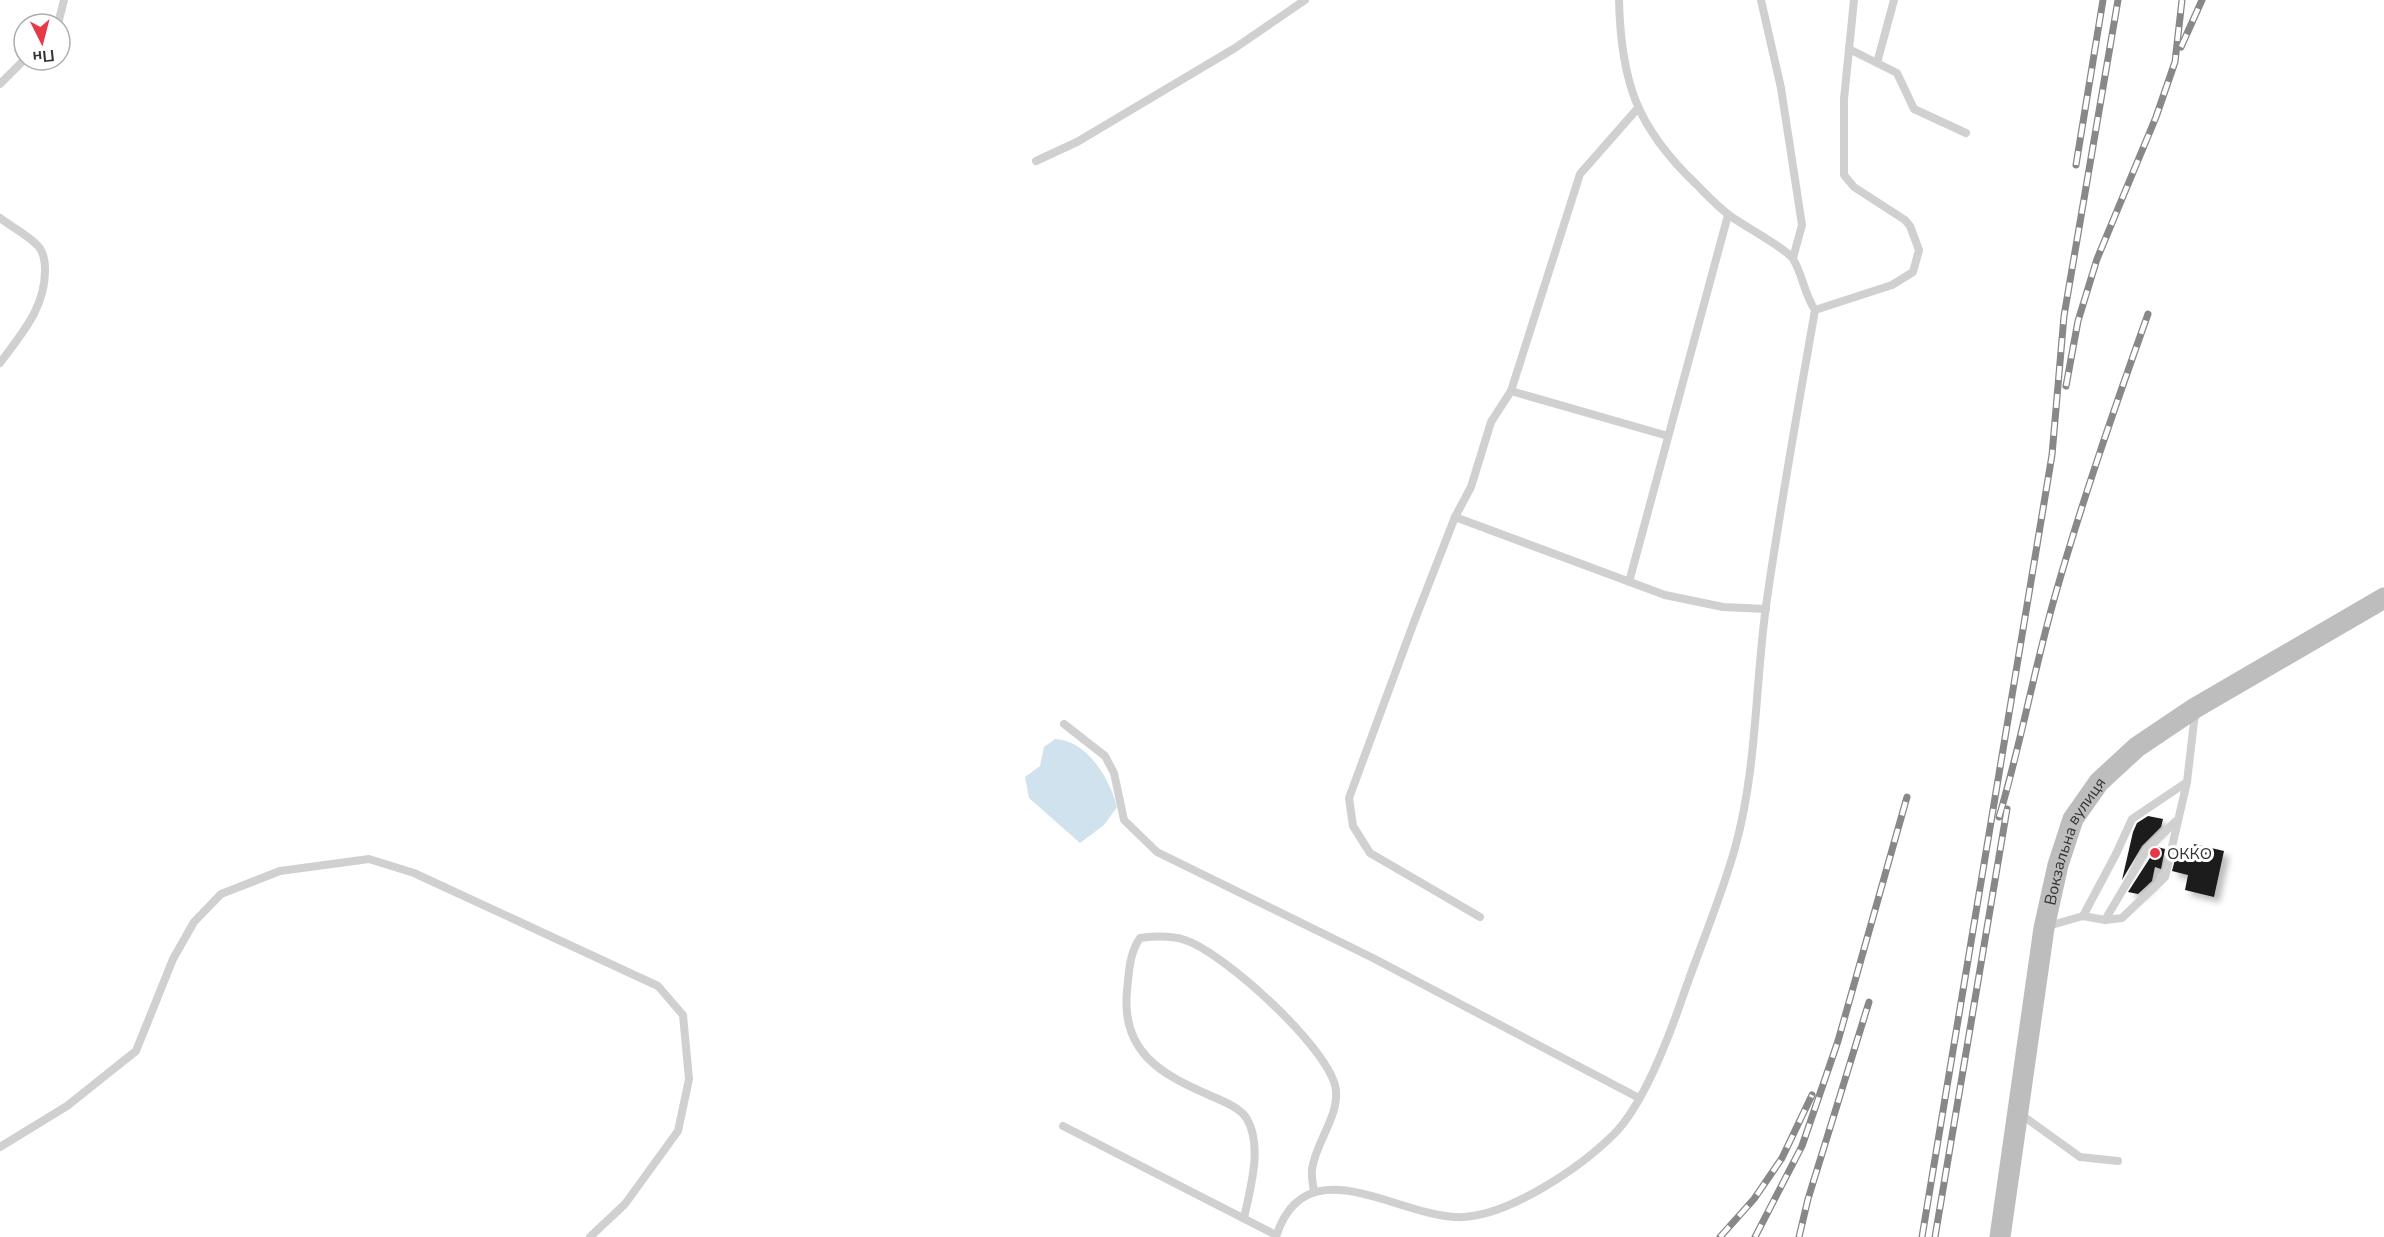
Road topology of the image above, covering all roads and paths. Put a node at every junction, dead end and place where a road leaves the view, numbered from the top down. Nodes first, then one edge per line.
1 (1305, 0) edge
2 (1619, 0) edge
3 (1761, 0) edge
4 (1854, 0) edge
5 (1894, 0) edge
6 (1849, 49) junction
7 (1877, 63) junction
8 (12, 72) edge
9 (0, 84) edge
10 (1638, 108) junction
11 (1966, 133) dead end
12 (1036, 161) dead end
13 (1728, 215) junction
14 (0, 218) edge
15 (1793, 258) junction
16 (1815, 310) junction
17 (0, 363) edge
18 (1511, 391) junction
19 (1668, 436) junction
20 (1455, 518) junction
21 (1629, 582) junction
22 (2384, 598) edge
23 (1766, 609) junction
24 (2195, 708) junction
25 (1064, 724) dead end
26 (2187, 782) junction
27 (2176, 821) junction
28 (2083, 916) junction
29 (1480, 917) dead end
30 (2105, 920) junction
31 (2044, 928) junction
32 (1639, 1098) junction
33 (2018, 1112) junction
34 (1064, 1126) dead end
35 (0, 1147) edge
36 (2118, 1161) dead end
37 (1314, 1192) junction
38 (1244, 1218) junction
39 (1276, 1236) edge
40 (590, 1237) edge
41 (2000, 1237) edge

1 - 12 lane
2 - 10 lane
3 - 15 lane
4 - 6 lane
5 - 7 lane
6 - 7 lane
6 - 16 lane
7 - 11 lane
8 - 9 lane
10 - 13 lane
10 - 18 lane
13 - 15 lane
13 - 19 lane
14 - 17 lane
15 - 16 lane
16 - 23 lane
18 - 19 lane
18 - 20 lane
19 - 21 lane
20 - 21 lane
20 - 29 lane
21 - 23 lane
22 - 24 main road, Вокзальна вулиця
23 - 32 lane
24 - 26 lane
24 - 31 main road, Вокзальна вулиця
25 - 32 lane
26 - 27 lane
26 - 28 lane
27 - 30 lane
27 - 30 lane
28 - 30 lane
28 - 31 lane
31 - 33 main road, Вокзальна вулиця
32 - 37 lane
33 - 36 lane
33 - 41 main road, Вокзальна вулиця
34 - 38 lane
35 - 40 lane
37 - 38 lane
37 - 39 lane
38 - 39 lane

